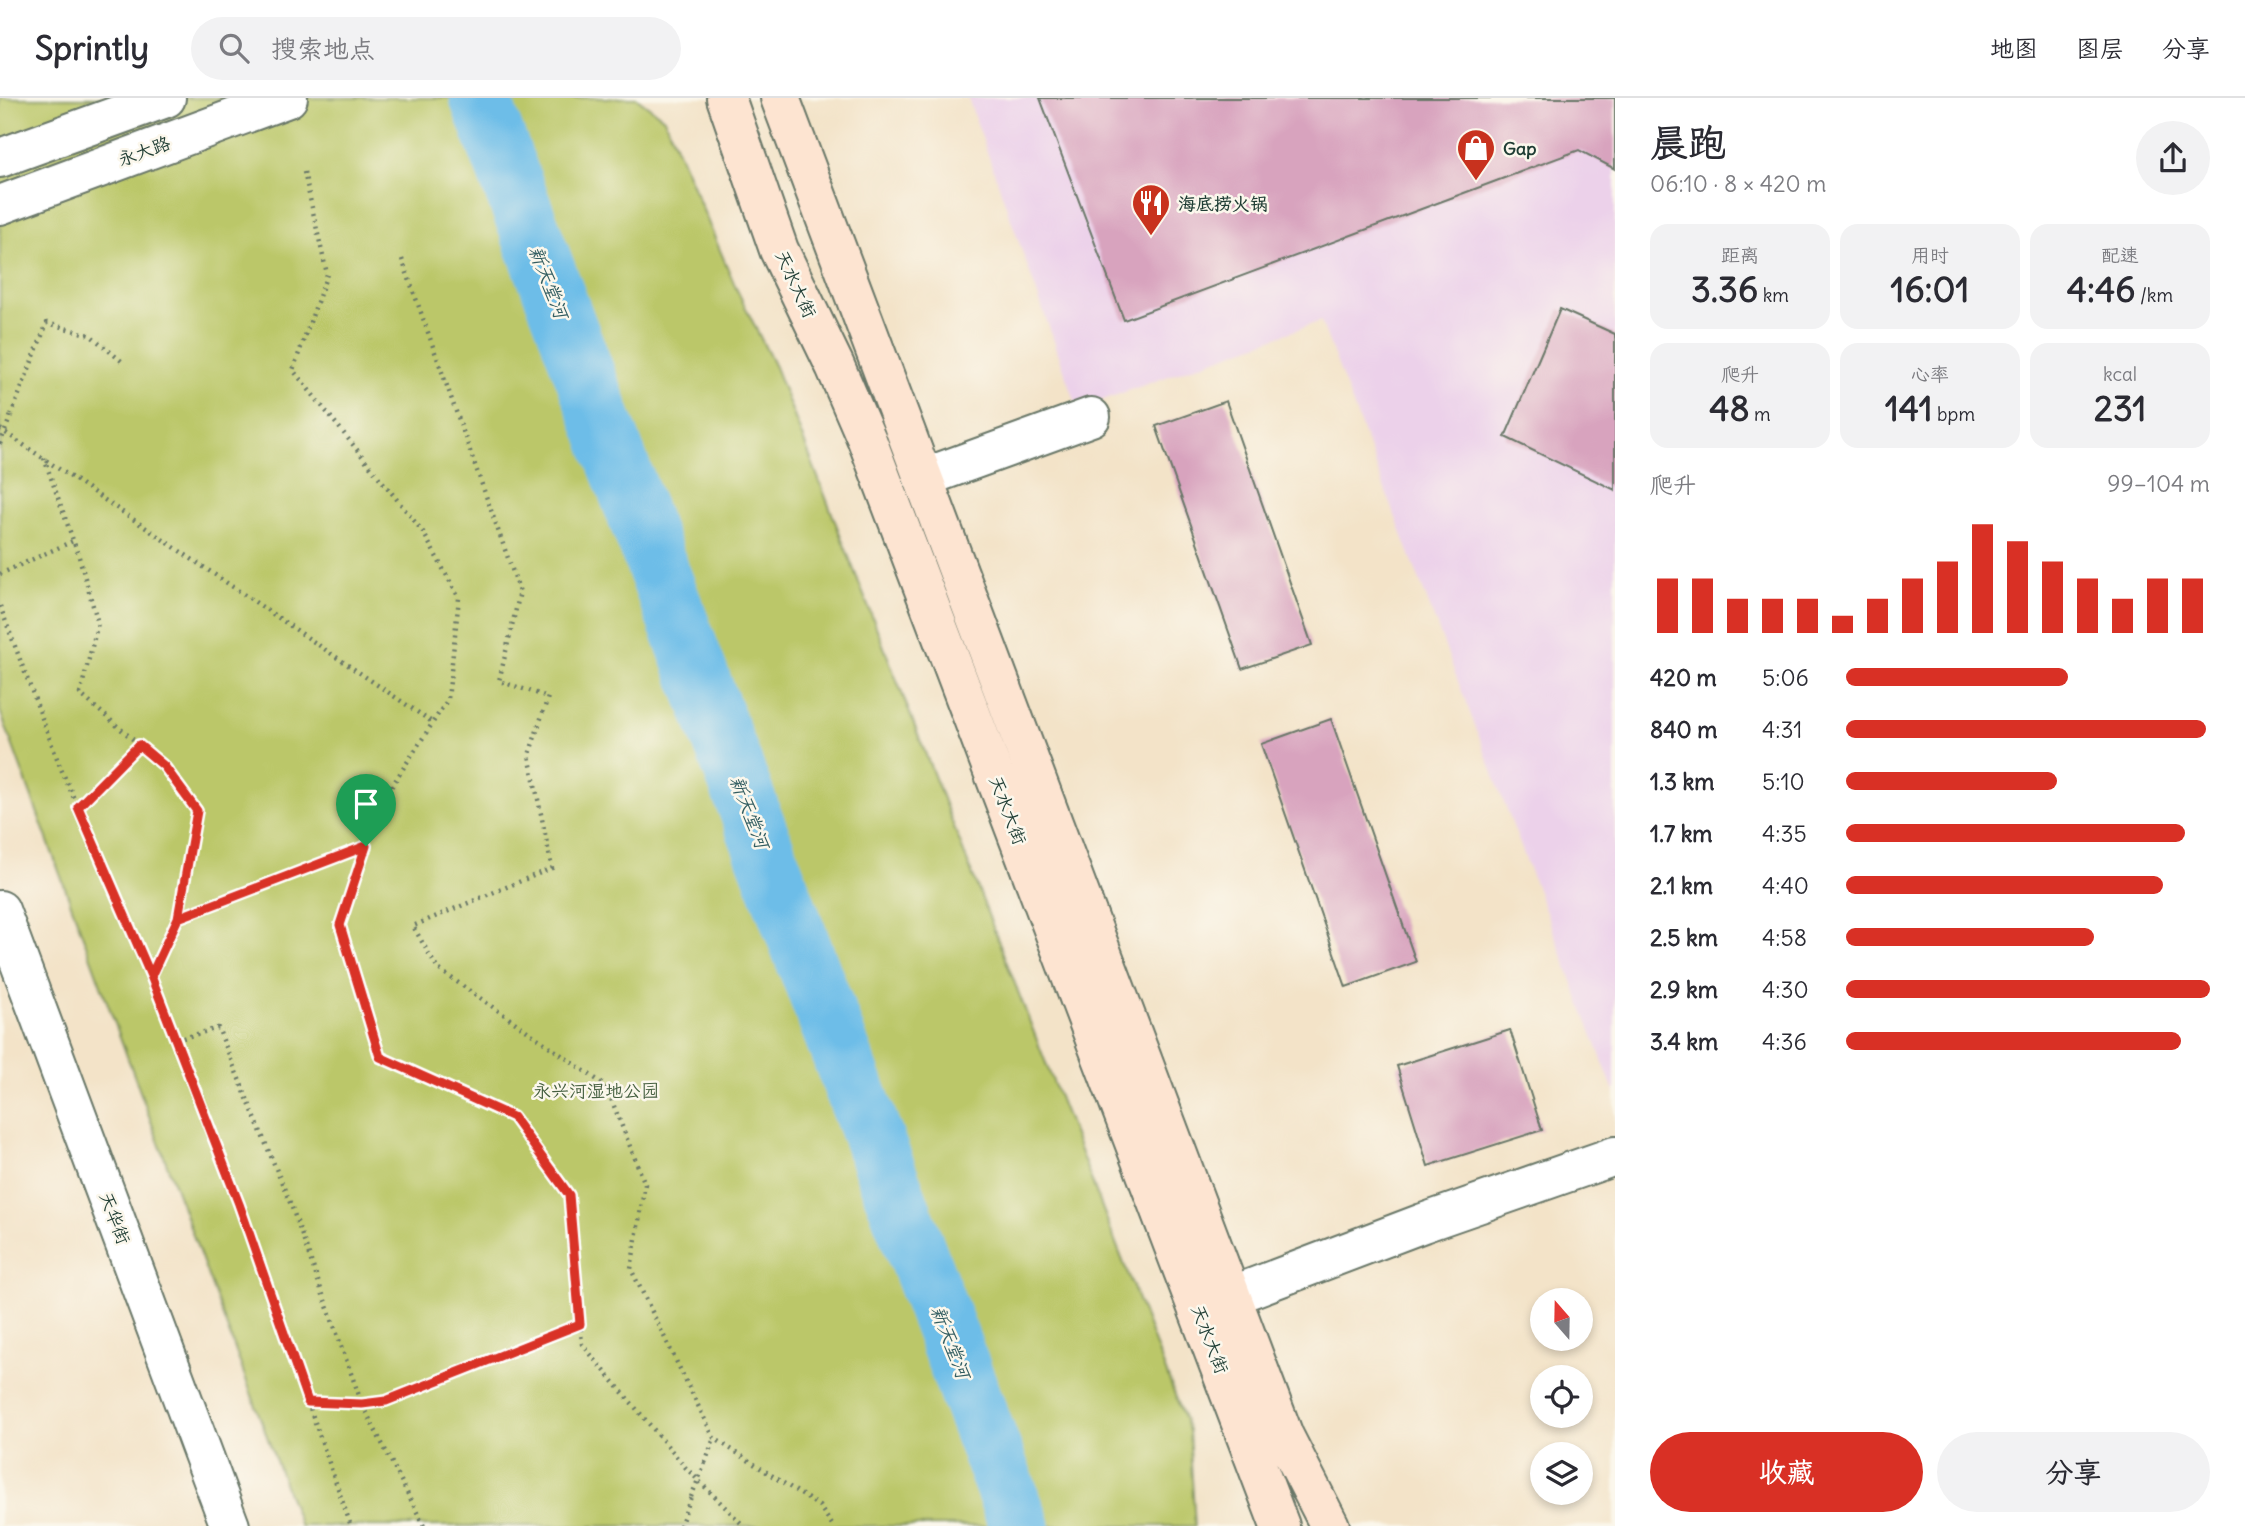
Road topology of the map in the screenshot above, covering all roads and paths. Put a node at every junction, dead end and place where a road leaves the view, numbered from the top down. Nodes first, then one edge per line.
1 (166, 98) edge
2 (288, 98) edge
3 (726, 98) edge
4 (780, 98) edge
5 (0, 158) edge
6 (304, 172) dead end
7 (0, 205) edge
8 (402, 259) dead end
9 (125, 364) dead end
10 (1091, 417) dead end
11 (0, 429) edge
12 (0, 444) edge
13 (44, 458) junction
14 (923, 478) junction
15 (73, 541) junction
16 (0, 574) edge
17 (0, 606) edge
18 (432, 722) junction
19 (139, 745) junction
20 (78, 807) junction
21 (366, 846) junction
22 (0, 911) edge
23 (178, 918) junction
24 (151, 976) junction
25 (176, 1040) junction
26 (1615, 1156) edge
27 (1232, 1297) junction
28 (580, 1324) junction
29 (308, 1402) junction
30 (362, 1404) junction
31 (714, 1438) junction
32 (230, 1526) edge
33 (351, 1526) edge
34 (424, 1526) edge
35 (680, 1526) edge
36 (744, 1526) edge
37 (833, 1526) edge
38 (1280, 1526) edge
39 (1330, 1526) edge

1 - 5 street
2 - 7 street, 永大路
3 - 38 main road, 天水大街
4 - 14 main road, 天水大街
6 - 18 path
8 - 31 path
9 - 12 path, bridge
10 - 14 street
11 - 13 path
13 - 15 path
13 - 18 path
14 - 27 main road, 天水大街
15 - 16 path
15 - 19 path
17 - 20 path
18 - 21 path
19 - 20 path
19 - 23 path
20 - 24 path
21 - 23 path
21 - 28 path
22 - 32 street, 天华街
23 - 24 path
24 - 25 path
25 - 29 path
25 - 30 path
26 - 27 street
27 - 39 main road, 天水大街
28 - 30 path
28 - 36 path
29 - 30 path
29 - 33 path
30 - 34 path
31 - 35 path, bridge
31 - 37 path

